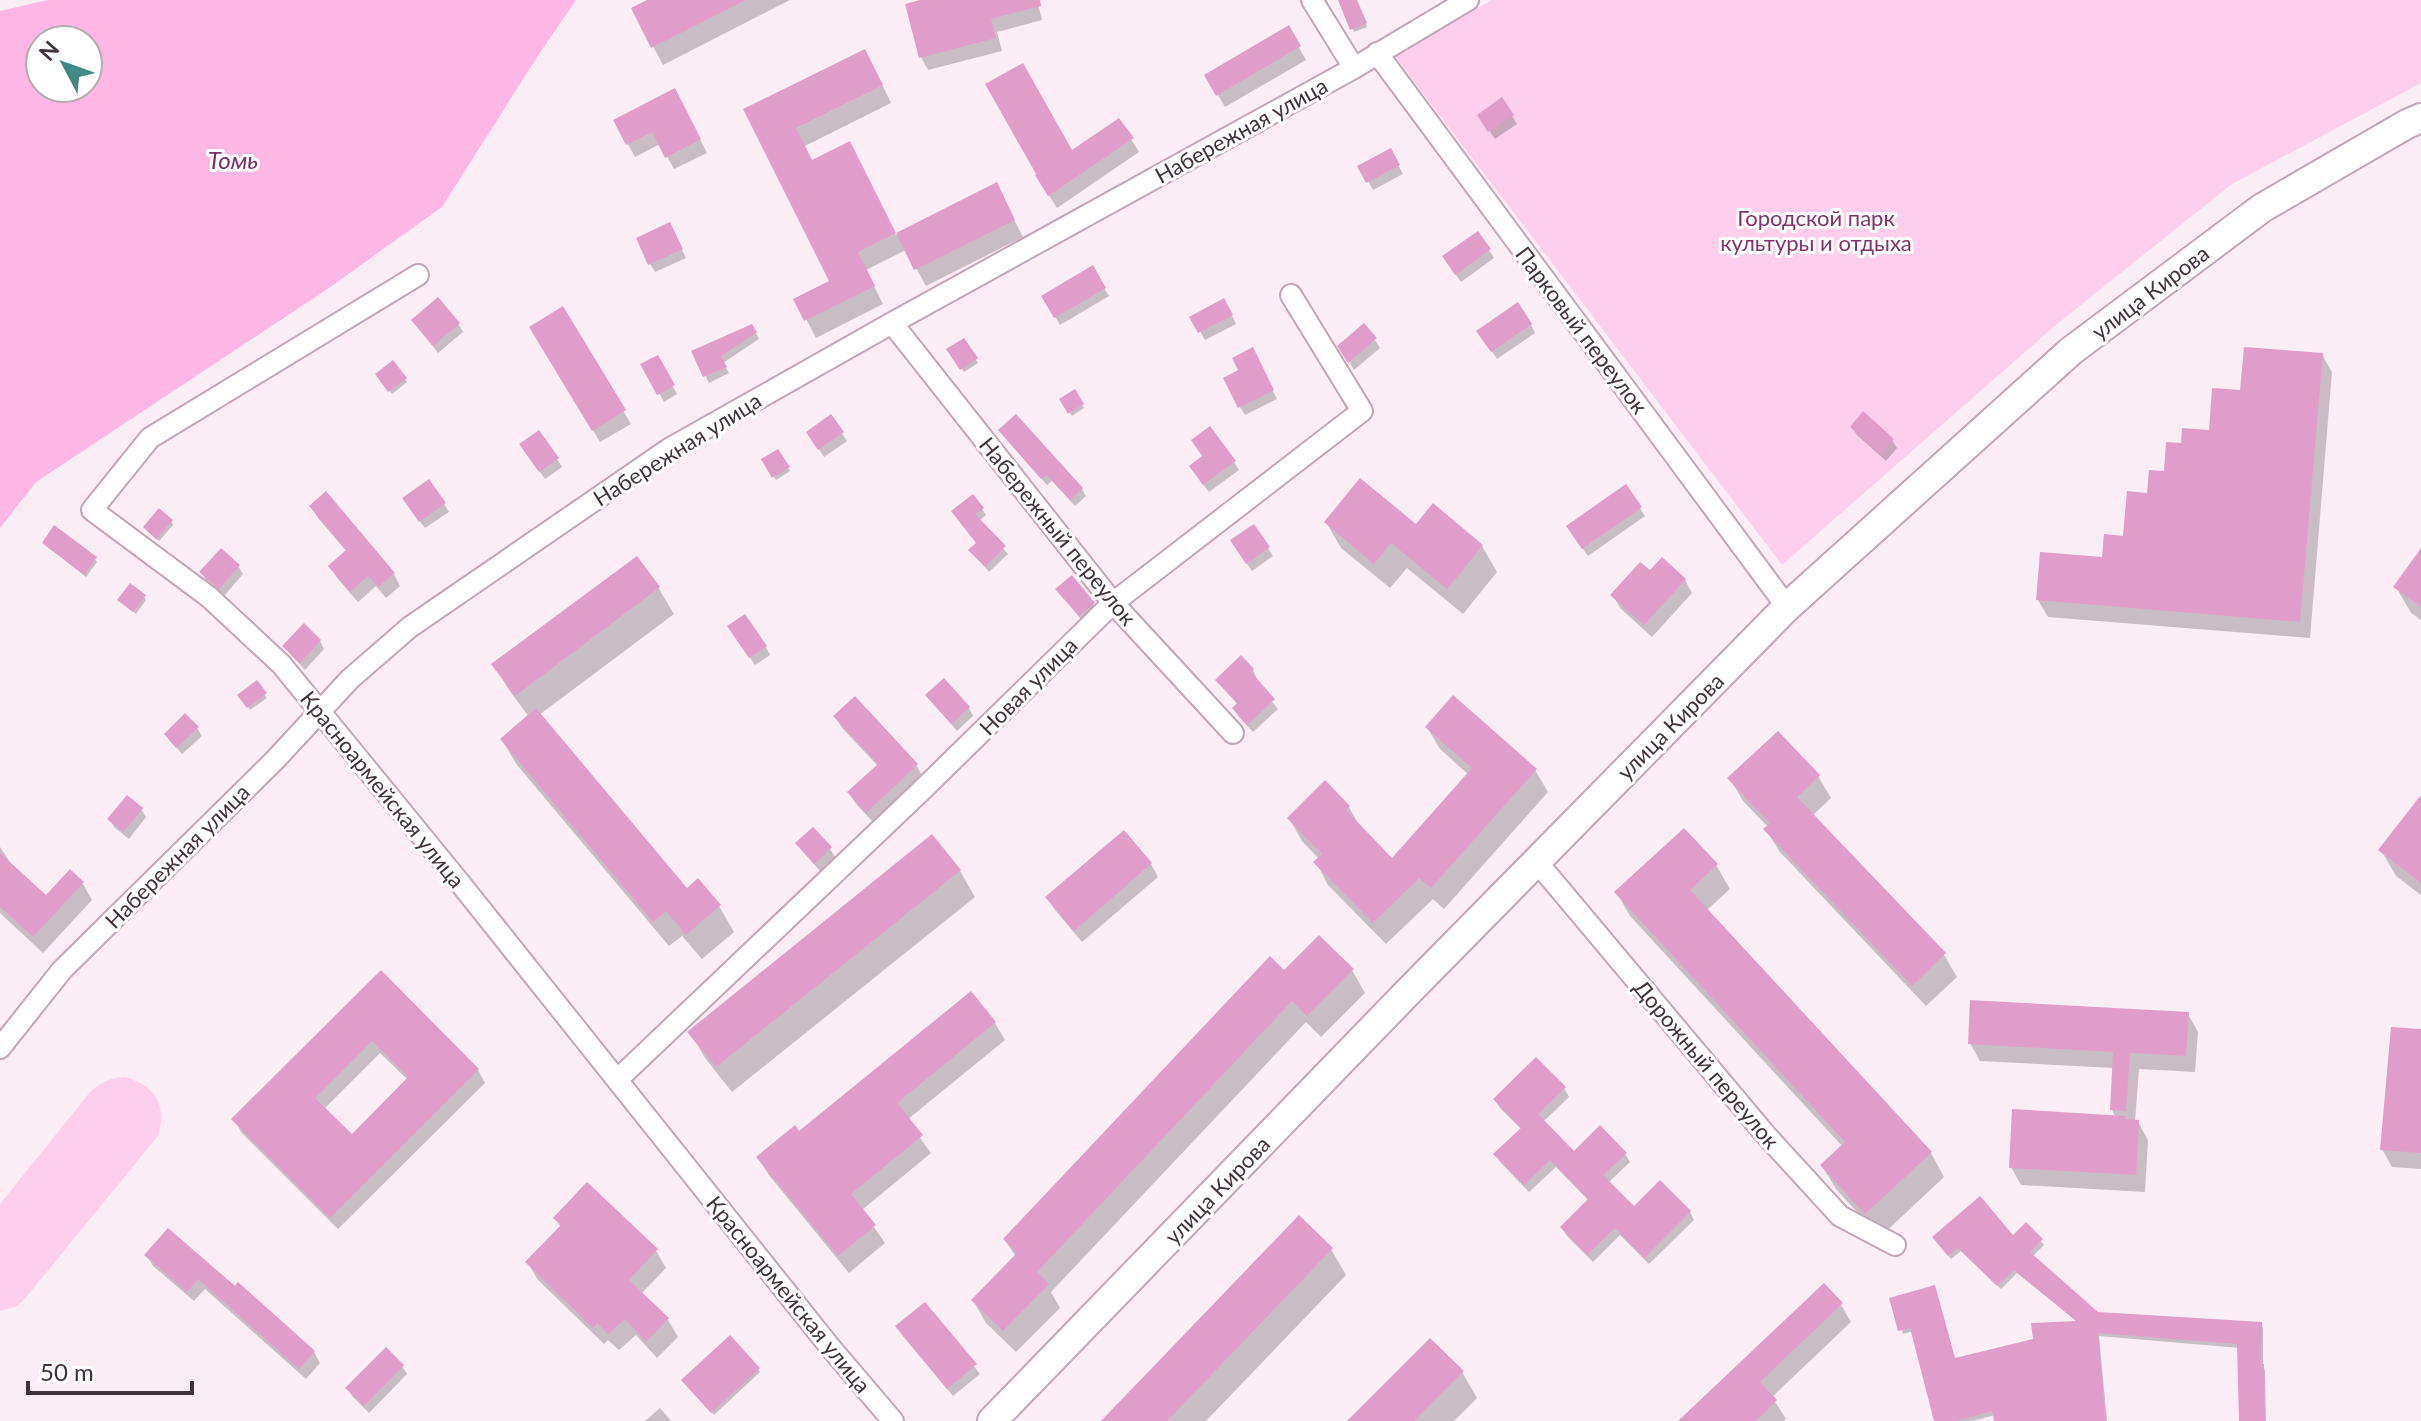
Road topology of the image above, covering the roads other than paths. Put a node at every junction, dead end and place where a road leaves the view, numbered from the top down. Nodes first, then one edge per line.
1 (1312, 0) edge
2 (1468, 0) edge
3 (1377, 53) junction
4 (1354, 68) junction
5 (2421, 118) edge
6 (418, 275) dead end
7 (1291, 295) dead end
8 (892, 323) junction
9 (1113, 603) junction
10 (1787, 607) junction
11 (320, 712) junction
12 (1233, 733) dead end
13 (1537, 862) junction
14 (0, 1048) edge
15 (617, 1080) junction
16 (1895, 1245) dead end
17 (893, 1421) edge
18 (992, 1421) edge

1 - 4 street
2 - 3 street, Набережная улица
3 - 4 street, Набережная улица
3 - 10 street, Парковый переулок
4 - 8 street, Набережная улица
5 - 10 main road, улица Кирова
6 - 11 street, Красноармейская улица
7 - 9 street, Новая улица
8 - 9 street, Набережный переулок
8 - 11 street, Набережная улица
9 - 12 street, Набережный переулок
9 - 15 street, Новая улица
10 - 13 main road, улица Кирова
11 - 14 street, Набережная улица
11 - 15 street, Красноармейская улица
13 - 16 street, Дорожный переулок
13 - 18 main road, улица Кирова
15 - 17 street, Красноармейская улица

